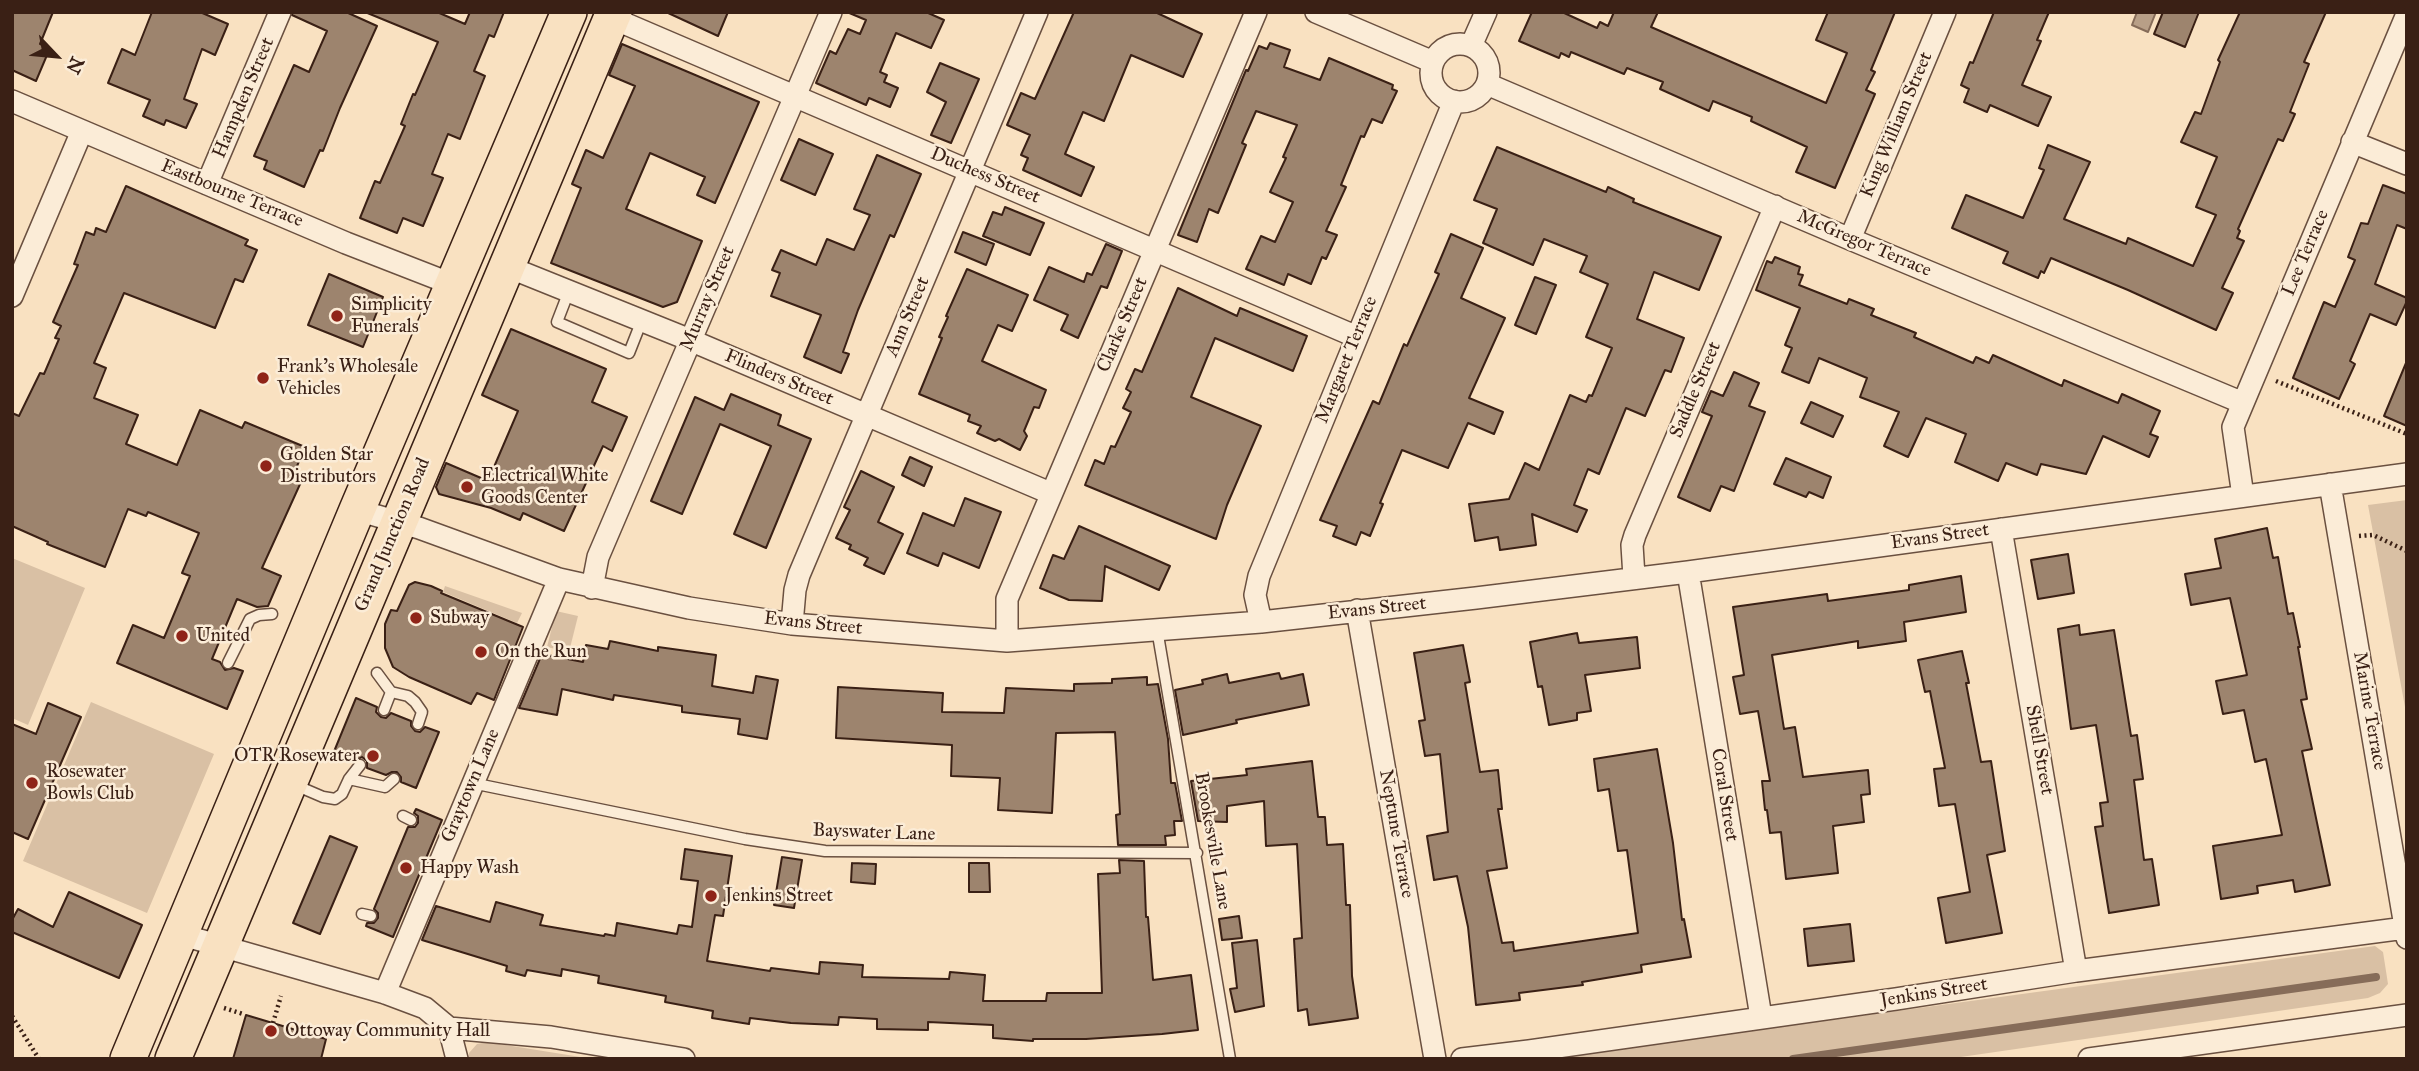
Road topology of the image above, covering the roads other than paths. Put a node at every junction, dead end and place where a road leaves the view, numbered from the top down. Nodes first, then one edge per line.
1 (281, 12) edge
2 (569, 12) edge
3 (831, 12) edge
4 (1037, 12) edge
5 (1256, 12) edge
6 (1316, 12) edge
7 (1486, 12) edge
8 (1945, 12) edge
9 (2407, 14) edge
10 (613, 15) edge
11 (1471, 46) junction
12 (1433, 62) junction
13 (1487, 83) junction
14 (795, 97) junction
15 (12, 101) edge
16 (1454, 101) junction
17 (82, 131) junction
18 (2353, 142) junction
19 (2407, 164) edge
20 (969, 170) junction
21 (207, 184) junction
22 (1775, 206) junction
23 (1850, 239) junction
24 (1156, 249) junction
25 (506, 266) junction
26 (454, 285) junction
27 (569, 291) junction
28 (12, 296) edge
29 (642, 320) junction
30 (1357, 337) junction
31 (690, 340) junction
32 (2243, 403) junction
33 (867, 415) junction
34 (2407, 474) edge
35 (2330, 484) junction
36 (1050, 493) junction
37 (2243, 496) junction
38 (357, 510) junction
39 (397, 523) junction
40 (2001, 529) junction
41 (1688, 572) junction
42 (1634, 577) junction
43 (559, 579) junction
44 (592, 588) junction
45 (1357, 610) junction
46 (272, 614) dead end
47 (1261, 622) junction
48 (792, 624) junction
49 (1157, 629) junction
50 (1007, 641) junction
51 (228, 663) dead end
52 (377, 673) dead end
53 (391, 692) junction
54 (384, 710) dead end
55 (418, 724) dead end
56 (360, 765) dead end
57 (349, 779) junction
58 (394, 779) dead end
59 (288, 783) junction
60 (472, 783) junction
61 (1197, 853) junction
62 (2406, 933) edge
63 (179, 934) junction
64 (221, 947) junction
65 (2076, 971) junction
66 (385, 993) junction
67 (2407, 1015) edge
68 (1761, 1017) junction
69 (449, 1028) junction
70 (128, 1059) edge
71 (173, 1059) edge
72 (457, 1059) edge
73 (684, 1059) edge
74 (1230, 1059) edge
75 (1435, 1059) edge
76 (1462, 1059) edge
77 (2089, 1059) edge

1 - 21 street, Hampden Street
2 - 26 highway
3 - 14 street, Murray Street
4 - 20 street, Ann Street
5 - 24 street, Clarke Street
6 - 12 street
7 - 11 street
8 - 23 street, King William Street
9 - 18 street, Lee Terrace
10 - 14 street, Duchess Street
10 - 25 highway, Grand Junction Road
11 - 12 street
11 - 13 street
12 - 16 street
13 - 16 street
13 - 22 street, McGregor Terrace
14 - 20 street, Duchess Street
14 - 31 street, Murray Street
15 - 17 street, Eastbourne Terrace
16 - 30 street, Margaret Terrace
17 - 21 street, Eastbourne Terrace
17 - 28 street
18 - 19 street
18 - 32 street, Lee Terrace
20 - 24 street, Duchess Street
20 - 33 street, Ann Street
21 - 26 street, Eastbourne Terrace
22 - 23 street, McGregor Terrace
22 - 42 street, Saddle Street
23 - 32 street, McGregor Terrace
24 - 30 street, Duchess Street
24 - 36 street, Clarke Street
25 - 27 street, Flinders Street
25 - 39 highway, Grand Junction Road
26 - 38 highway
27 - 29 street, Flinders Street
27 - 29 lane
29 - 31 street, Flinders Street
30 - 47 street, Margaret Terrace
31 - 33 street, Flinders Street
31 - 44 street, Murray Street
32 - 37 street, Lee Terrace
33 - 36 street, Flinders Street
33 - 48 street, Ann Street
34 - 35 street, Evans Street
35 - 37 street, Evans Street
35 - 62 street, Marine Terrace
36 - 50 street, Clarke Street
37 - 40 street, Evans Street
38 - 39 street, Evans Street
38 - 63 highway
39 - 43 street, Evans Street
39 - 59 highway, Grand Junction Road
40 - 41 street, Evans Street
40 - 65 street, Shell Street
41 - 42 street, Evans Street
41 - 68 street, Coral Street
42 - 45 street, Evans Street
43 - 44 street, Evans Street
43 - 60 street, Graytown Lane
44 - 48 street, Evans Street
45 - 47 street, Evans Street
45 - 75 street, Neptune Terrace
46 - 51 lane
47 - 49 street, Evans Street
48 - 50 street, Evans Street
49 - 50 street, Evans Street
49 - 61 lane, Brookesville Lane
52 - 53 lane
53 - 54 lane
53 - 55 lane
56 - 57 lane
57 - 58 lane
57 - 59 lane
59 - 64 highway, Grand Junction Road
60 - 61 lane, Bayswater Lane
60 - 66 street, Graytown Lane
61 - 74 lane, Brookesville Lane
62 - 65 street, Jenkins Street
63 - 64 street
63 - 70 highway
64 - 66 street
64 - 71 highway, Grand Junction Road
65 - 68 street, Jenkins Street
66 - 69 street
67 - 77 street
68 - 76 street, Jenkins Street
69 - 72 street
69 - 73 street

